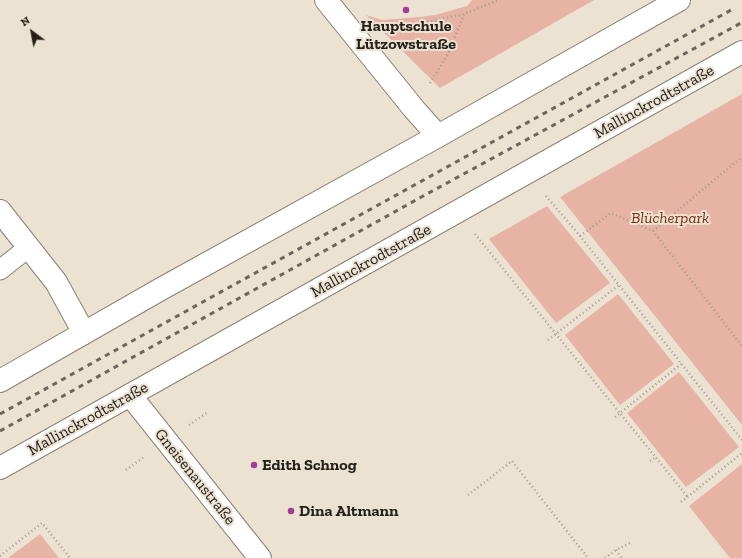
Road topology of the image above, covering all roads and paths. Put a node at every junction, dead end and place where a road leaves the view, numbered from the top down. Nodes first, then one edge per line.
1 (326, 0) edge
2 (499, 0) edge
3 (679, 0) edge
4 (464, 14) junction
5 (377, 27) dead end
6 (742, 52) edge
7 (428, 86) dead end
8 (438, 136) junction
9 (742, 157) edge
10 (546, 196) dead end
11 (0, 211) edge
12 (653, 231) junction
13 (475, 234) dead end
14 (580, 236) junction
15 (29, 247) junction
16 (0, 270) edge
17 (618, 285) junction
18 (84, 333) junction
19 (556, 334) junction
20 (548, 340) dead end
21 (742, 346) edge
22 (681, 364) junction
23 (0, 381) edge
24 (130, 395) junction
25 (620, 413) junction
26 (615, 417) dead end
27 (742, 440) edge
28 (742, 453) edge
29 (656, 457) junction
30 (650, 461) dead end
31 (0, 468) edge
32 (468, 495) dead end
33 (688, 496) junction
34 (681, 502) dead end
35 (632, 542) dead end
36 (616, 550) junction
37 (0, 556) edge
38 (70, 558) edge
39 (260, 558) edge
40 (588, 558) edge
41 (605, 558) edge
42 (622, 558) edge

1 - 8 main road
2 - 4 path
3 - 8 main road
4 - 5 path
4 - 7 path
6 - 24 main road, Mallinckrodtstraße
8 - 18 main road
9 - 12 path
10 - 14 path
11 - 15 main road
12 - 14 path
12 - 21 path
13 - 19 path
14 - 17 path
15 - 16 lane
15 - 18 main road
17 - 19 path
17 - 22 path
18 - 23 main road
19 - 20 path
19 - 25 path
22 - 25 path
22 - 27 path
24 - 31 main road, Mallinckrodtstraße
24 - 39 main road, Gneisenaustraße
25 - 26 path
25 - 29 path
28 - 33 path
29 - 30 path
29 - 33 path
32 - 40 path
33 - 34 path
35 - 36 path
36 - 41 path
36 - 42 path
37 - 38 path

